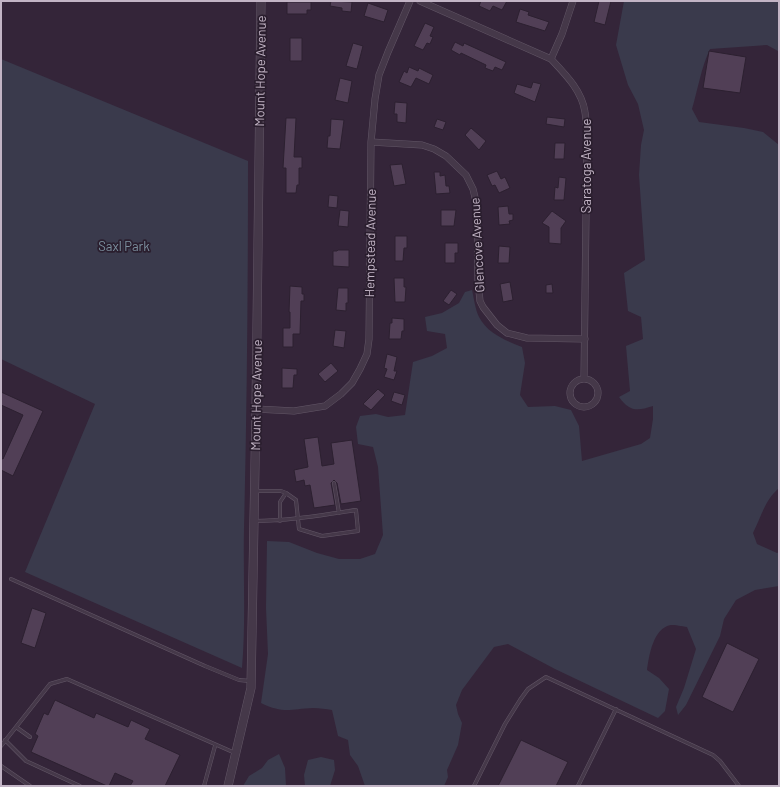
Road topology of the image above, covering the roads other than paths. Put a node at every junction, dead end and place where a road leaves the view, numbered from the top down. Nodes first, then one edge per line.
1 (261, 1) edge
2 (410, 1) edge
3 (420, 1) edge
4 (574, 1) edge
5 (551, 59) junction
6 (371, 142) junction
7 (585, 339) junction
8 (584, 379) junction
9 (256, 409) junction
10 (334, 483) dead end
11 (255, 491) junction
12 (286, 493) junction
13 (339, 513) junction
14 (298, 519) junction
15 (254, 521) junction
16 (280, 521) junction
17 (11, 579) dead end
18 (251, 681) junction
19 (616, 709) junction
20 (16, 727) junction
21 (30, 737) dead end
22 (6, 740) junction
23 (1, 746) edge
24 (215, 746) junction
25 (236, 753) junction
26 (1, 766) edge
27 (30, 786) edge
28 (80, 786) edge
29 (204, 786) edge
30 (228, 786) edge
31 (474, 786) edge
32 (578, 786) edge
33 (739, 786) edge

1 - 9 street, Mount Hope Avenue
2 - 6 street, Hempstead Avenue
3 - 5 street, Saratoga Avenue
4 - 5 street
5 - 7 street, Saratoga Avenue
6 - 7 street, Glencove Avenue
6 - 9 street, Hempstead Avenue
7 - 8 street, Saratoga Avenue
8 - 8 street
9 - 11 street, Mount Hope Avenue
10 - 13 lane
11 - 12 lane
11 - 15 street, Mount Hope Avenue
12 - 14 lane
12 - 16 lane
13 - 14 lane
13 - 14 lane
14 - 16 lane
15 - 16 lane
15 - 18 street, Mount Hope Avenue
17 - 18 lane
18 - 25 street, Mount Hope Avenue
19 - 31 lane
19 - 32 lane
19 - 33 lane
20 - 21 lane
20 - 22 lane
20 - 24 lane
22 - 23 lane
22 - 28 lane
24 - 25 lane
24 - 29 lane
25 - 30 street, Mount Hope Avenue
26 - 27 lane

